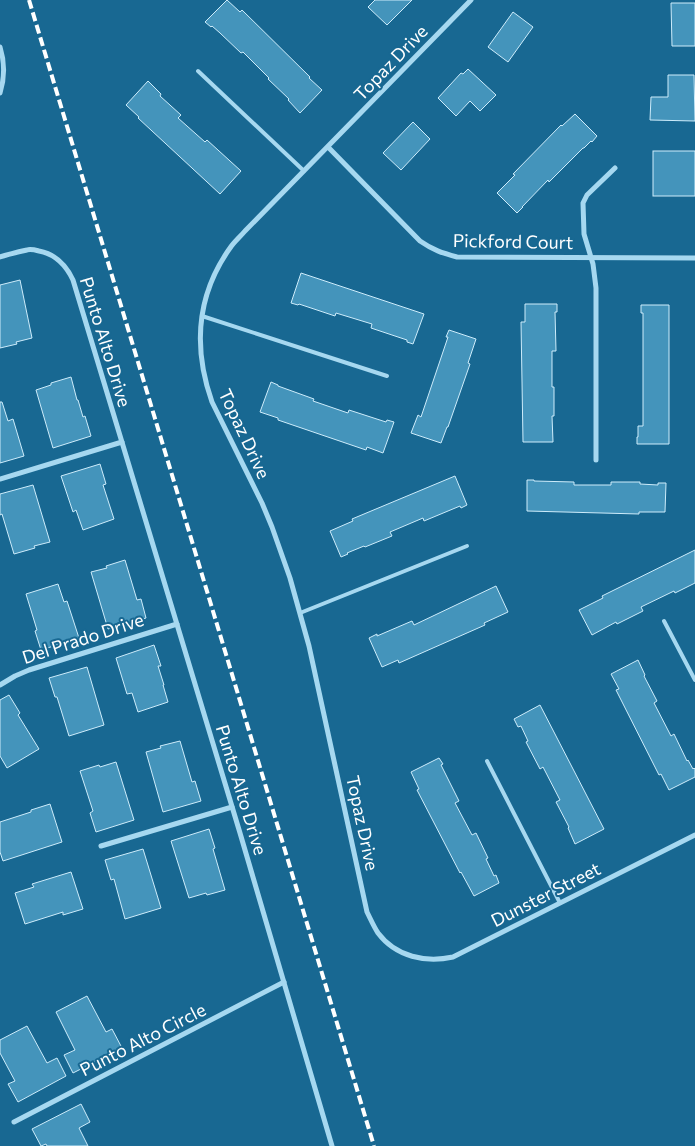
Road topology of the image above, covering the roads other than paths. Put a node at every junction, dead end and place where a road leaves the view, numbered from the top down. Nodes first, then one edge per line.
1 (472, 0) edge
2 (0, 47) edge
3 (198, 71) dead end
4 (0, 93) edge
5 (328, 147) junction
6 (615, 168) dead end
7 (304, 171) junction
8 (0, 257) edge
9 (591, 257) junction
10 (695, 258) edge
11 (202, 316) junction
12 (386, 376) dead end
13 (122, 442) junction
14 (596, 460) dead end
15 (0, 480) edge
16 (467, 546) dead end
17 (300, 613) junction
18 (664, 622) dead end
19 (177, 624) junction
20 (695, 680) edge
21 (0, 685) edge
22 (486, 760) dead end
23 (232, 807) junction
24 (695, 835) edge
25 (101, 846) dead end
26 (560, 903) junction
27 (405, 954) joint
28 (284, 982) junction
29 (14, 1122) dead end
30 (332, 1146) edge

1 - 5 street, Topaz Drive
2 - 4 street
3 - 7 lane
5 - 7 street, Topaz Drive
5 - 9 street, Pickford Court
6 - 9 street, Pickford Court
7 - 11 street, Topaz Drive
8 - 13 street, Punto Alto Drive
9 - 10 street, Pickford Court
9 - 14 street, Pickford Court
11 - 12 lane
11 - 17 street, Topaz Drive
13 - 15 street
13 - 19 street, Punto Alto Drive
16 - 17 lane
17 - 27 street, Topaz Drive
18 - 20 lane
19 - 21 street, Del Prado Drive
19 - 23 street, Punto Alto Drive
22 - 26 lane
23 - 25 street
23 - 28 street, Punto Alto Drive
24 - 26 street, Dunster Street
26 - 27 street, Dunster Street
28 - 29 street, Punto Alto Circle
28 - 30 street, Punto Alto Drive

